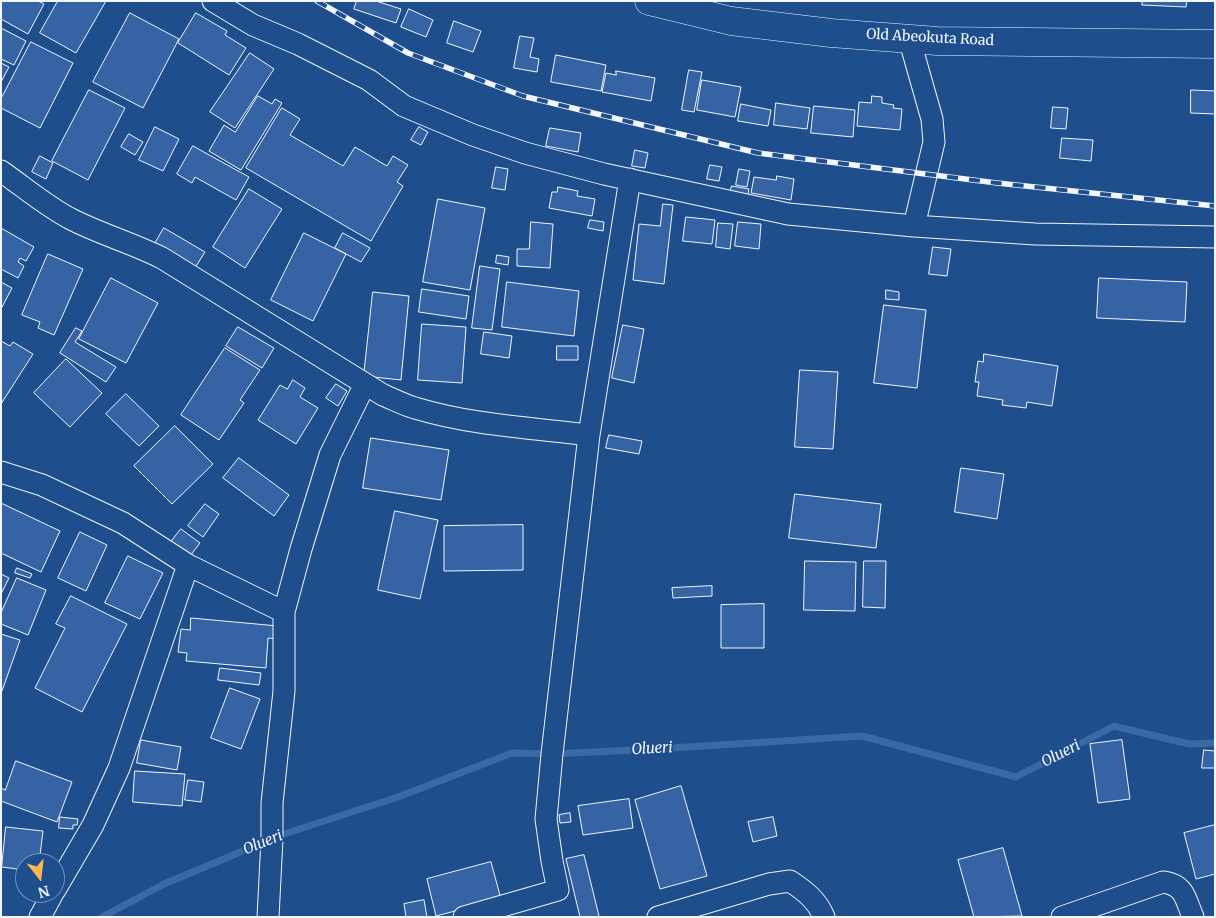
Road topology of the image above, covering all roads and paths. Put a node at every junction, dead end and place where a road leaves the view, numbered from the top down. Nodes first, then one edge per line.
1 (213, 1) edge
2 (649, 1) edge
3 (909, 38) junction
4 (1215, 44) edge
5 (1, 171) edge
6 (630, 179) junction
7 (914, 226) junction
8 (1215, 237) edge
9 (364, 384) junction
10 (589, 436) junction
11 (1, 472) edge
12 (188, 565) junction
13 (284, 612) junction
14 (65, 873) edge
15 (48, 903) edge
16 (40, 917) edge
17 (268, 917) edge
18 (464, 917) edge
19 (658, 917) edge
20 (824, 917) edge
21 (1062, 917) edge
22 (1193, 917) edge

1 - 6 street
2 - 3 highway, Old Abeokuta Road
3 - 4 highway, Old Abeokuta Road
3 - 7 street
5 - 9 street
6 - 7 street
6 - 10 street
7 - 8 street
9 - 10 street
9 - 13 street
10 - 18 street
11 - 12 street
12 - 13 street
12 - 14 street
13 - 17 street
15 - 16 street
19 - 20 street
21 - 22 street

